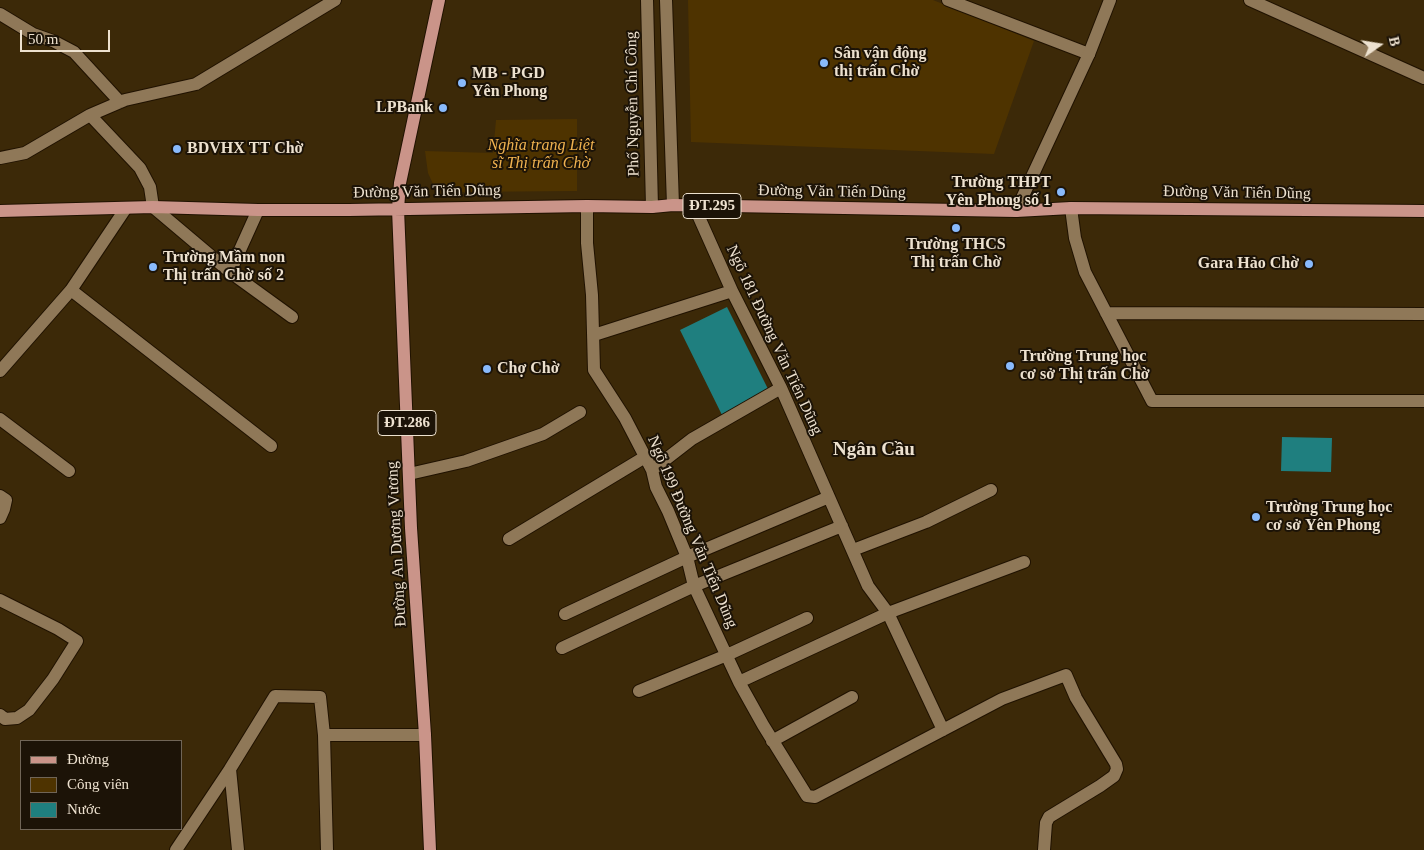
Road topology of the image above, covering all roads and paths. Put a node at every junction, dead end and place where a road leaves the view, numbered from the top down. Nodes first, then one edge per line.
1 (335, 0) edge
2 (439, 0) edge
3 (647, 0) edge
4 (666, 0) edge
5 (948, 0) edge
6 (1110, 0) edge
7 (1250, 0) edge
8 (318, 4) edge
9 (0, 14) edge
10 (1089, 54) junction
11 (1424, 78) edge
12 (120, 102) junction
13 (90, 115) junction
14 (0, 158) edge
15 (673, 205) junction
16 (587, 206) junction
17 (694, 206) junction
18 (153, 207) junction
19 (652, 207) junction
20 (126, 208) junction
21 (1071, 208) junction
22 (398, 209) junction
23 (258, 210) junction
24 (0, 211) edge
25 (1424, 211) edge
26 (1016, 212) junction
27 (230, 272) junction
28 (71, 290) junction
29 (732, 291) junction
30 (1106, 313) junction
31 (1424, 314) edge
32 (292, 317) dead end
33 (594, 335) junction
34 (0, 371) edge
35 (781, 388) junction
36 (1424, 401) edge
37 (580, 412) dead end
38 (0, 420) edge
39 (271, 446) dead end
40 (645, 457) junction
41 (652, 470) junction
42 (69, 471) dead end
43 (409, 474) junction
44 (990, 490) dead end
45 (0, 496) edge
46 (829, 497) junction
47 (0, 518) edge
48 (842, 526) junction
49 (509, 539) dead end
50 (853, 550) junction
51 (687, 557) junction
52 (1024, 562) dead end
53 (694, 586) junction
54 (0, 600) edge
55 (888, 613) junction
56 (565, 614) dead end
57 (806, 618) dead end
58 (562, 648) dead end
59 (728, 655) junction
60 (739, 682) junction
61 (639, 691) dead end
62 (852, 697) dead end
63 (0, 715) edge
64 (942, 730) junction
65 (425, 734) junction
66 (324, 735) junction
67 (772, 741) junction
68 (230, 770) junction
69 (176, 850) edge
70 (238, 850) edge
71 (327, 850) edge
72 (430, 850) edge
73 (1044, 850) edge

1 - 8 street
2 - 22 main road, Đường An Dương Vương / ĐT.286
3 - 19 street, Phố Nguyễn Chí Công
4 - 15 street
5 - 10 street
6 - 10 street
7 - 11 street
8 - 12 street
9 - 12 street
10 - 26 street
12 - 13 street
13 - 14 street
13 - 18 street
15 - 17 main road, Đường Văn Tiến Dũng / ĐT.295
15 - 19 main road, Đường Văn Tiến Dũng / ĐT.295
16 - 19 main road, Đường Văn Tiến Dũng / ĐT.295
16 - 22 main road, Đường Văn Tiến Dũng / ĐT.295
16 - 33 street, Ngõ 199 Đường Văn Tiến Dũng
17 - 26 main road, Đường Văn Tiến Dũng / ĐT.295
17 - 29 street, Ngõ 181 Đường Văn Tiến Dũng
18 - 20 main road, Đường Văn Tiến Dũng / ĐT.295
18 - 23 main road, Đường Văn Tiến Dũng / ĐT.295
18 - 27 street
20 - 24 main road, Đường Văn Tiến Dũng / ĐT.295
20 - 28 street
21 - 25 main road, Đường Văn Tiến Dũng / ĐT.295
21 - 26 main road, Đường Văn Tiến Dũng / ĐT.295
21 - 30 street
22 - 23 main road, Đường Văn Tiến Dũng / ĐT.295
22 - 43 main road, Đường An Dương Vương / ĐT.286
23 - 27 street
27 - 32 street
28 - 34 street
28 - 39 street
29 - 33 street
29 - 35 street, Ngõ 181 Đường Văn Tiến Dũng
30 - 31 street
30 - 36 street
33 - 40 street, Ngõ 199 Đường Văn Tiến Dũng
35 - 41 street
35 - 46 street, Ngõ 181 Đường Văn Tiến Dũng
37 - 43 street
38 - 42 street
40 - 41 street, Ngõ 199 Đường Văn Tiến Dũng
40 - 49 street
41 - 51 street, Ngõ 199 Đường Văn Tiến Dũng
43 - 65 main road, Đường An Dương Vương / ĐT.286
44 - 50 street
45 - 47 street
46 - 48 street, Ngõ 181 Đường Văn Tiến Dũng
46 - 51 street
48 - 50 street, Ngõ 181 Đường Văn Tiến Dũng
48 - 53 street
50 - 55 street, Ngõ 181 Đường Văn Tiến Dũng
51 - 53 street, Ngõ 199 Đường Văn Tiến Dũng
51 - 56 street
52 - 55 street
53 - 58 street
53 - 59 street, Ngõ 199 Đường Văn Tiến Dũng
54 - 63 street
55 - 60 street
55 - 64 street, Ngõ 181 Đường Văn Tiến Dũng
57 - 59 street
59 - 60 street, Ngõ 199 Đường Văn Tiến Dũng
59 - 61 street
60 - 67 street, Ngõ 199 Đường Văn Tiến Dũng
62 - 67 street
64 - 67 street, Ngõ 199 Đường Văn Tiến Dũng
64 - 73 street
65 - 66 street
65 - 72 main road, Đường An Dương Vương / ĐT.286
66 - 68 street
66 - 71 street
68 - 69 street
68 - 70 street

